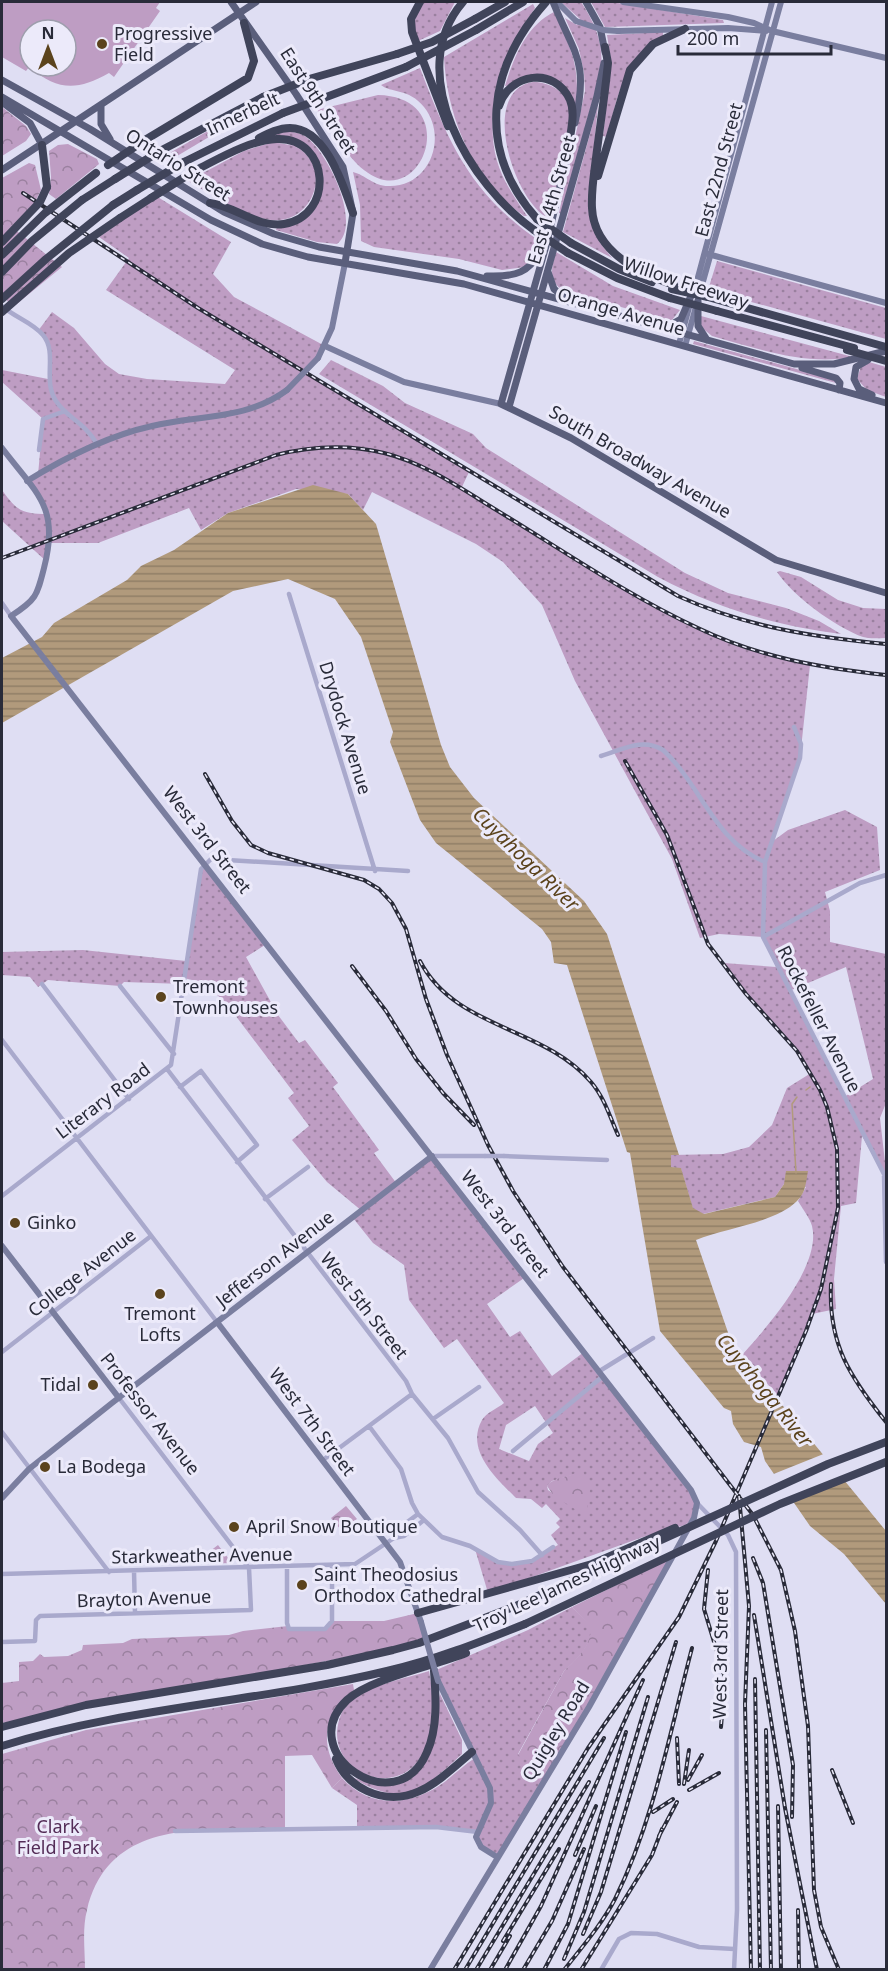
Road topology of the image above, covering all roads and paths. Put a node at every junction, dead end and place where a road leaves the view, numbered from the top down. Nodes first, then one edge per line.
1 (231, 2) edge
2 (256, 2) edge
3 (420, 2) edge
4 (463, 2) edge
5 (505, 2) edge
6 (523, 2) edge
7 (546, 2) edge
8 (555, 2) edge
9 (586, 2) edge
10 (623, 2) edge
11 (772, 2) edge
12 (781, 2) edge
13 (238, 14) junction
14 (244, 23) junction
15 (686, 29) junction
16 (764, 30) junction
17 (772, 31) junction
18 (605, 47) junction
19 (886, 58) edge
20 (2, 80) edge
21 (2, 97) edge
22 (2, 102) edge
23 (101, 106) junction
24 (76, 122) junction
25 (497, 130) junction
26 (61, 132) junction
27 (113, 143) junction
28 (42, 145) junction
29 (569, 146) junction
30 (462, 150) junction
31 (198, 169) junction
32 (2, 170) edge
33 (592, 199) junction
34 (210, 203) junction
35 (353, 213) junction
36 (552, 219) junction
37 (2, 242) edge
38 (348, 252) junction
39 (707, 254) junction
40 (2, 255) edge
41 (345, 263) junction
42 (2, 272) edge
43 (548, 272) junction
44 (476, 276) junction
45 (673, 287) junction
46 (694, 289) junction
47 (533, 292) junction
48 (541, 294) junction
49 (2, 299) edge
50 (698, 301) junction
51 (571, 302) junction
52 (530, 303) junction
53 (886, 303) edge
54 (538, 305) junction
55 (2, 306) edge
56 (2, 312) edge
57 (663, 328) junction
58 (685, 334) junction
59 (707, 340) junction
60 (682, 345) junction
61 (325, 346) junction
62 (886, 350) edge
63 (886, 359) edge
64 (785, 362) junction
65 (839, 390) junction
66 (886, 400) edge
67 (505, 406) junction
68 (65, 411) junction
69 (97, 444) junction
70 (2, 448) edge
71 (39, 450) dead end
72 (27, 482) junction
73 (886, 593) edge
74 (289, 594) dead end
75 (2, 603) edge
76 (11, 616) junction
77 (794, 727) dead end
78 (601, 756) dead end
79 (765, 862) junction
80 (206, 863) junction
81 (375, 871) junction
82 (408, 871) dead end
83 (886, 875) edge
84 (763, 937) junction
85 (42, 984) dead end
86 (120, 986) dead end
87 (2, 1040) edge
88 (174, 1054) junction
89 (167, 1069) junction
90 (180, 1087) junction
91 (129, 1099) junction
92 (76, 1138) junction
93 (432, 1156) junction
94 (608, 1160) dead end
95 (237, 1162) junction
96 (308, 1167) dead end
97 (885, 1177) edge
98 (2, 1196) edge
99 (265, 1199) junction
100 (151, 1236) junction
101 (2, 1246) edge
102 (306, 1253) junction
103 (886, 1262) edge
104 (52, 1313) junction
105 (218, 1322) junction
106 (653, 1338) dead end
107 (2, 1352) edge
108 (600, 1375) junction
109 (479, 1387) dead end
110 (412, 1394) junction
111 (119, 1398) junction
112 (433, 1419) junction
113 (369, 1426) junction
114 (2, 1432) edge
115 (886, 1442) edge
116 (513, 1451) dead end
117 (324, 1460) junction
118 (886, 1462) edge
119 (29, 1469) junction
120 (2, 1498) edge
121 (697, 1503) junction
122 (418, 1514) junction
123 (424, 1521) junction
124 (694, 1526) junction
125 (394, 1538) junction
126 (386, 1544) junction
127 (553, 1547) dead end
128 (542, 1555) junction
129 (332, 1566) junction
130 (287, 1567) junction
131 (249, 1568) junction
132 (134, 1571) junction
133 (109, 1572) junction
134 (2, 1574) edge
135 (135, 1613) junction
136 (420, 1617) junction
137 (525, 1624) junction
138 (2, 1642) edge
139 (434, 1671) joint
140 (436, 1681) junction
141 (52, 1714) junction
142 (2, 1722) edge
143 (2, 1726) edge
144 (333, 1743) junction
145 (2, 1747) edge
146 (472, 1752) junction
147 (175, 1831) dead end
148 (478, 1832) junction
149 (497, 1857) junction
150 (735, 1949) junction
151 (430, 1970) edge
152 (601, 1970) edge
153 (734, 1970) edge

1 - 13 main road, East 9th Street
2 - 13 main road
3 - 30 highway
4 - 30 highway, Willow Freeway, bridge
5 - 42 highway, Innerbelt, bridge
6 - 49 highway, Innerbelt, bridge
7 - 25 highway, Willow Freeway
8 - 15 street, bridge
8 - 29 main road, East 14th Street
9 - 18 main road, East 14th Street
10 - 16 street
11 - 16 street, East 22nd Street
12 - 17 street, East 22nd Street
13 - 14 main road, East 9th Street
13 - 23 main road
14 - 35 main road, East 9th Street
14 - 40 highway, bridge
15 - 16 street
15 - 33 highway
16 - 17 street
16 - 39 street, East 22nd Street
17 - 19 street
17 - 39 street, East 22nd Street
18 - 33 highway
18 - 43 main road, East 14th Street
20 - 24 main road, Ontario Street
21 - 26 main road, Ontario Street
22 - 28 main road
23 - 24 main road
23 - 27 main road
24 - 26 main road
24 - 27 main road, Ontario Street
25 - 29 highway
25 - 45 highway, Willow Freeway, bridge
26 - 28 main road
26 - 41 main road, Ontario Street
27 - 34 main road, Ontario Street
28 - 32 main road
28 - 37 highway, bridge
29 - 36 main road, East 14th Street
30 - 63 highway, Willow Freeway, bridge
31 - 34 highway
31 - 35 highway
31 - 56 highway, bridge
33 - 45 highway
34 - 38 main road, Ontario Street
35 - 38 main road, East 9th Street
36 - 44 main road
36 - 47 main road, East 14th Street
38 - 41 main road, East 9th Street
38 - 44 main road, Orange Avenue
39 - 46 street, East 22nd Street
39 - 50 street, East 22nd Street
39 - 53 street
41 - 52 main road, Orange Avenue
41 - 61 street
43 - 48 main road, East 14th Street
43 - 51 main road
44 - 47 main road, Orange Avenue
45 - 62 highway, Willow Freeway, bridge
46 - 57 main road
46 - 58 street, East 22nd Street
47 - 48 main road, Orange Avenue
47 - 52 main road, East 14th Street
48 - 51 main road, Orange Avenue
48 - 54 main road, East 14th Street
50 - 58 street, East 22nd Street
50 - 59 main road
51 - 57 main road, Orange Avenue
52 - 54 main road, Orange Avenue
52 - 67 main road, East 14th Street
54 - 60 main road, Orange Avenue
54 - 67 main road, East 14th Street
55 - 68 street
57 - 58 main road, Orange Avenue
58 - 59 main road, Orange Avenue
58 - 60 street, East 22nd Street
59 - 64 main road, Orange Avenue
60 - 65 main road, Orange Avenue
61 - 67 street
61 - 69 street, bridge
62 - 64 main road, Orange Avenue
62 - 66 main road
64 - 65 main road
65 - 66 main road, Orange Avenue
67 - 73 main road, South Broadway Avenue
68 - 69 street
68 - 71 street
69 - 72 street
70 - 72 street
72 - 76 street
74 - 81 street, Drydock Avenue
75 - 76 street, West 3rd Street
76 - 80 street, West 3rd Street
77 - 79 street, Rockefeller Avenue
78 - 79 street
79 - 84 street, Rockefeller Avenue
80 - 81 street
80 - 88 street, Literary Road
80 - 93 street, West 3rd Street
81 - 82 street
83 - 84 street
84 - 97 street, Rockefeller Avenue
85 - 91 street
86 - 88 street
87 - 92 street, West 7th Street
88 - 89 street, Literary Road
89 - 90 street, West 5th Street
89 - 91 street, Literary Road
90 - 95 street, West 5th Street
90 - 95 street
91 - 92 street, Literary Road
92 - 98 street, Literary Road
92 - 100 street, West 7th Street
93 - 94 street, bridge
93 - 102 street, Jefferson Avenue
93 - 108 street, West 3rd Street
95 - 99 street, West 5th Street
96 - 99 street
97 - 103 street
99 - 102 street, West 5th Street
100 - 104 street, College Avenue
100 - 105 street, West 7th Street
101 - 104 street, Professor Avenue
102 - 105 street, Jefferson Avenue
102 - 110 street, West 5th Street
104 - 107 street, College Avenue
104 - 111 street, Professor Avenue
105 - 111 street, Jefferson Avenue
105 - 117 street, West 7th Street
106 - 108 street
108 - 116 street
108 - 121 street, West 3rd Street
109 - 112 street
110 - 112 street, West 5th Street
110 - 113 street
111 - 119 street, Jefferson Avenue
111 - 131 street, Professor Avenue
112 - 128 street, West 5th Street
113 - 117 street
113 - 122 street
114 - 119 street
115 - 124 highway, Troy Lee James Highway, bridge
117 - 126 street, West 7th Street
118 - 137 highway, Troy Lee James Highway, bridge
119 - 120 street, Jefferson Avenue
119 - 133 street
121 - 149 street, Quigley Road
121 - 150 street, West 3rd Street
122 - 123 street
122 - 125 street, Starkweather Avenue
123 - 125 street, Starkweather Avenue
123 - 128 street
124 - 136 highway, bridge
124 - 141 highway, Troy Lee James Highway, bridge
125 - 126 street, Starkweather Avenue
126 - 129 street, Starkweather Avenue
126 - 136 street, West 7th Street
127 - 128 street
129 - 130 street, Starkweather Avenue
129 - 130 street
130 - 131 street, Starkweather Avenue
131 - 132 street, Starkweather Avenue
131 - 135 street, Brayton Avenue
132 - 133 street, Starkweather Avenue
132 - 135 street
133 - 134 street, Starkweather Avenue
135 - 138 street, Brayton Avenue
136 - 139 street, West 7th Street, bridge
137 - 144 highway
137 - 145 highway, Troy Lee James Highway
139 - 140 highway, bridge
140 - 144 highway
140 - 146 street
141 - 142 highway
141 - 143 highway, Troy Lee James Highway
144 - 146 highway
146 - 148 street
147 - 148 street
148 - 149 street
149 - 151 street, Quigley Road
150 - 152 street
150 - 153 street, West 3rd Street

